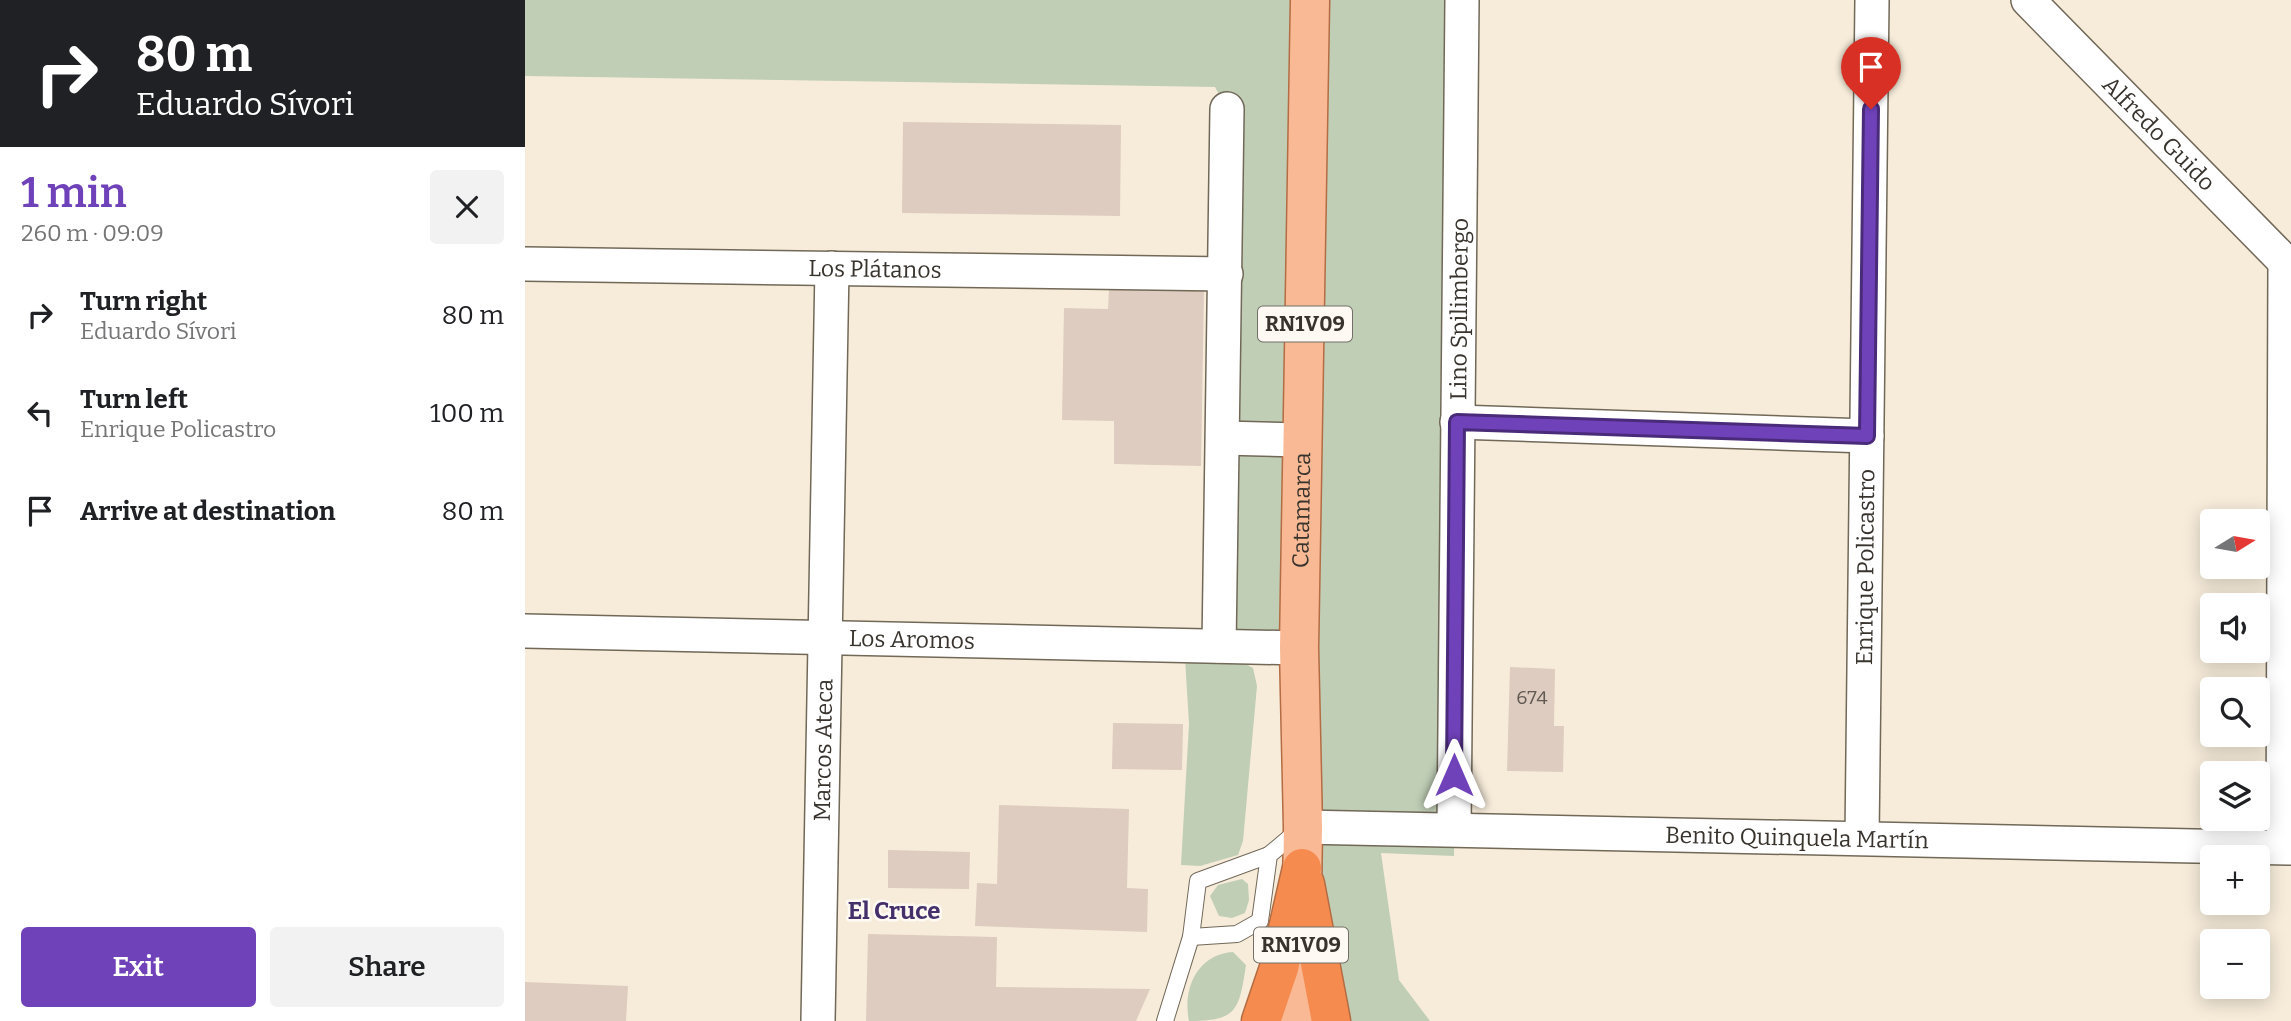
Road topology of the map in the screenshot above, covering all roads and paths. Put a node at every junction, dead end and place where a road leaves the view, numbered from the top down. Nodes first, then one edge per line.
1 (1310, 0) edge
2 (1462, 0) edge
3 (1872, 0) edge
4 (2028, 0) edge
5 (1227, 109) dead end
6 (525, 264) edge
7 (2288, 265) edge
8 (832, 268) junction
9 (1226, 274) junction
10 (1457, 422) junction
11 (1867, 436) junction
12 (1223, 438) junction
13 (1303, 440) junction
14 (525, 631) edge
15 (825, 638) junction
16 (1219, 646) junction
17 (1299, 648) junction
18 (1303, 827) junction
19 (1454, 829) junction
20 (1862, 838) junction
21 (2287, 847) edge
22 (1286, 862) junction
23 (1191, 937) junction
24 (818, 1021) edge
25 (1165, 1021) edge
26 (1261, 1021) edge
27 (1300, 1021) edge
28 (1331, 1021) edge

1 - 13 main road, Catamarca / RN1V09
2 - 10 street, Lino Spilimbergo
3 - 11 street, Enrique Policastro
4 - 7 street, Alfredo Guido
5 - 9 street
6 - 8 street, Los Plátanos
7 - 21 street
8 - 9 street, Los Plátanos
8 - 15 street, Marcos Ateca
9 - 12 street
10 - 11 street
10 - 19 street, Lino Spilimbergo
11 - 20 street, Enrique Policastro
12 - 13 street
12 - 16 street
13 - 17 main road, Catamarca / RN1V09
14 - 15 street, Los Aromos
15 - 16 street, Los Aromos
15 - 24 street, Marcos Ateca
16 - 17 street, Los Aromos
17 - 18 main road, Catamarca / RN1V09
18 - 19 street, Benito Quinquela Martín
18 - 22 main road, Catamarca / RN1V09
19 - 20 street, Benito Quinquela Martín
20 - 21 street, Benito Quinquela Martín
22 - 23 lane
22 - 23 lane
22 - 26 highway
22 - 27 main road, Catamarca / RN1V09
22 - 28 highway
23 - 25 lane

